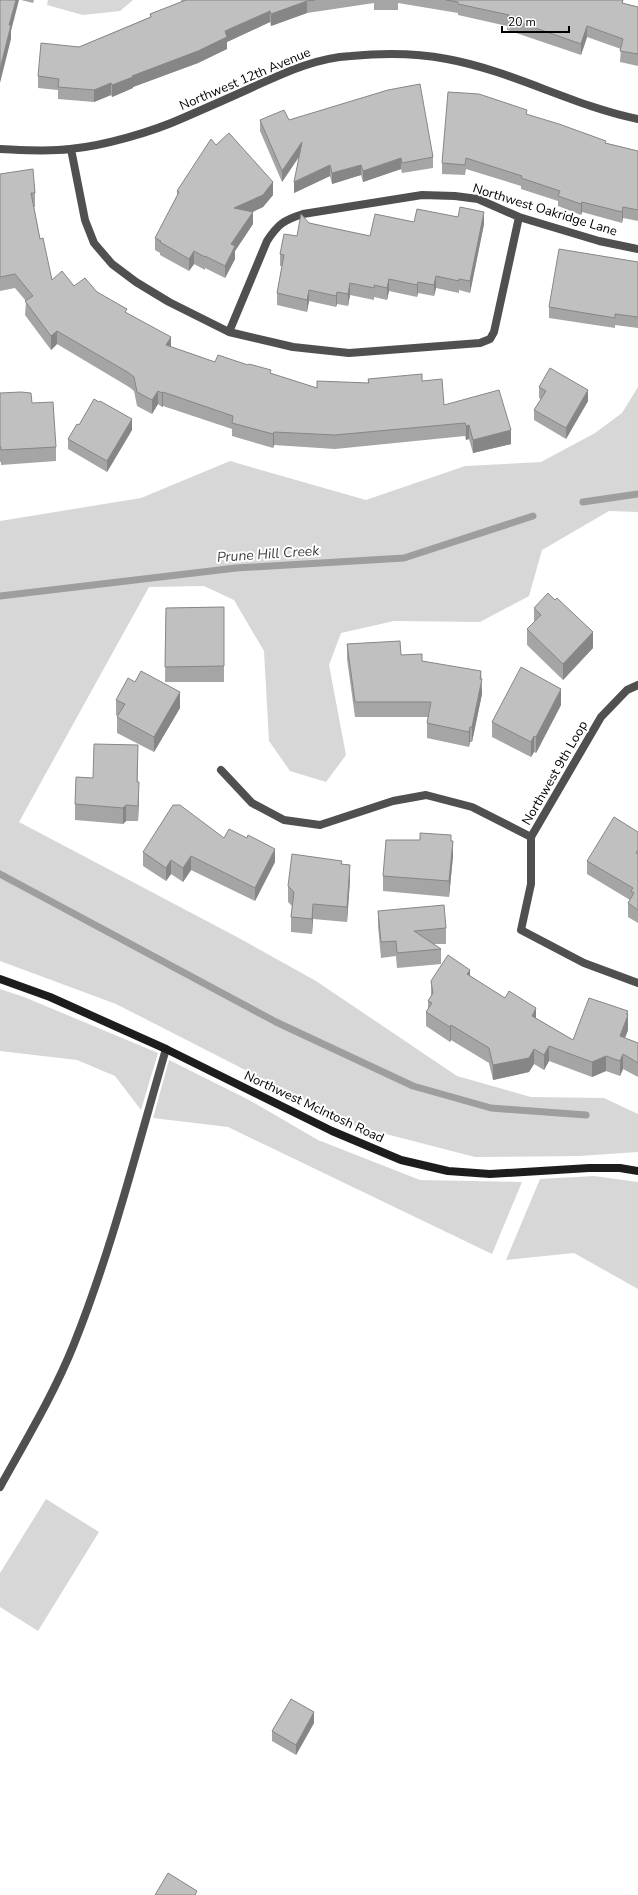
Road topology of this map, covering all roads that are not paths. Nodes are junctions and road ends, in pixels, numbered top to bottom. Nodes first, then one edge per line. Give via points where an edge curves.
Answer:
1 (638, 119) edge
2 (0, 149) edge
3 (71, 149) junction
4 (519, 217) junction
5 (638, 249) edge
6 (229, 332) junction
7 (638, 685) edge
8 (221, 770) dead end
9 (531, 837) junction
10 (0, 979) edge
11 (638, 983) edge
12 (166, 1050) junction
13 (638, 1171) edge
14 (0, 1487) edge

1 - 3 street, Northwest 12th Avenue via 597,109 515,78 448,59 415,55 350,56 299,67 181,119 144,132
2 - 3 street, Northwest 12th Avenue
3 - 6 street via 85,220 94,244 112,264 136,282
4 - 5 street, Northwest Oakridge Lane via 599,241
4 - 6 street, Northwest Oakridge Lane via 478,199 422,195 302,214 287,219 275,228 268,241
4 - 6 street via 494,332 490,339 480,343 349,353 293,347
7 - 9 street, Northwest 9th Loop via 627,690 602,717
8 - 9 street via 252,803 284,820 320,825 393,801 426,795 472,807
9 - 11 street, Northwest 9th Loop via 531,884 521,930 584,963
10 - 12 street, Northwest McIntosh Road via 50,997
12 - 13 street, Northwest McIntosh Road via 332,1131 401,1160 448,1171 490,1174 589,1168
12 - 14 street via 105,1259 73,1345 36,1422

